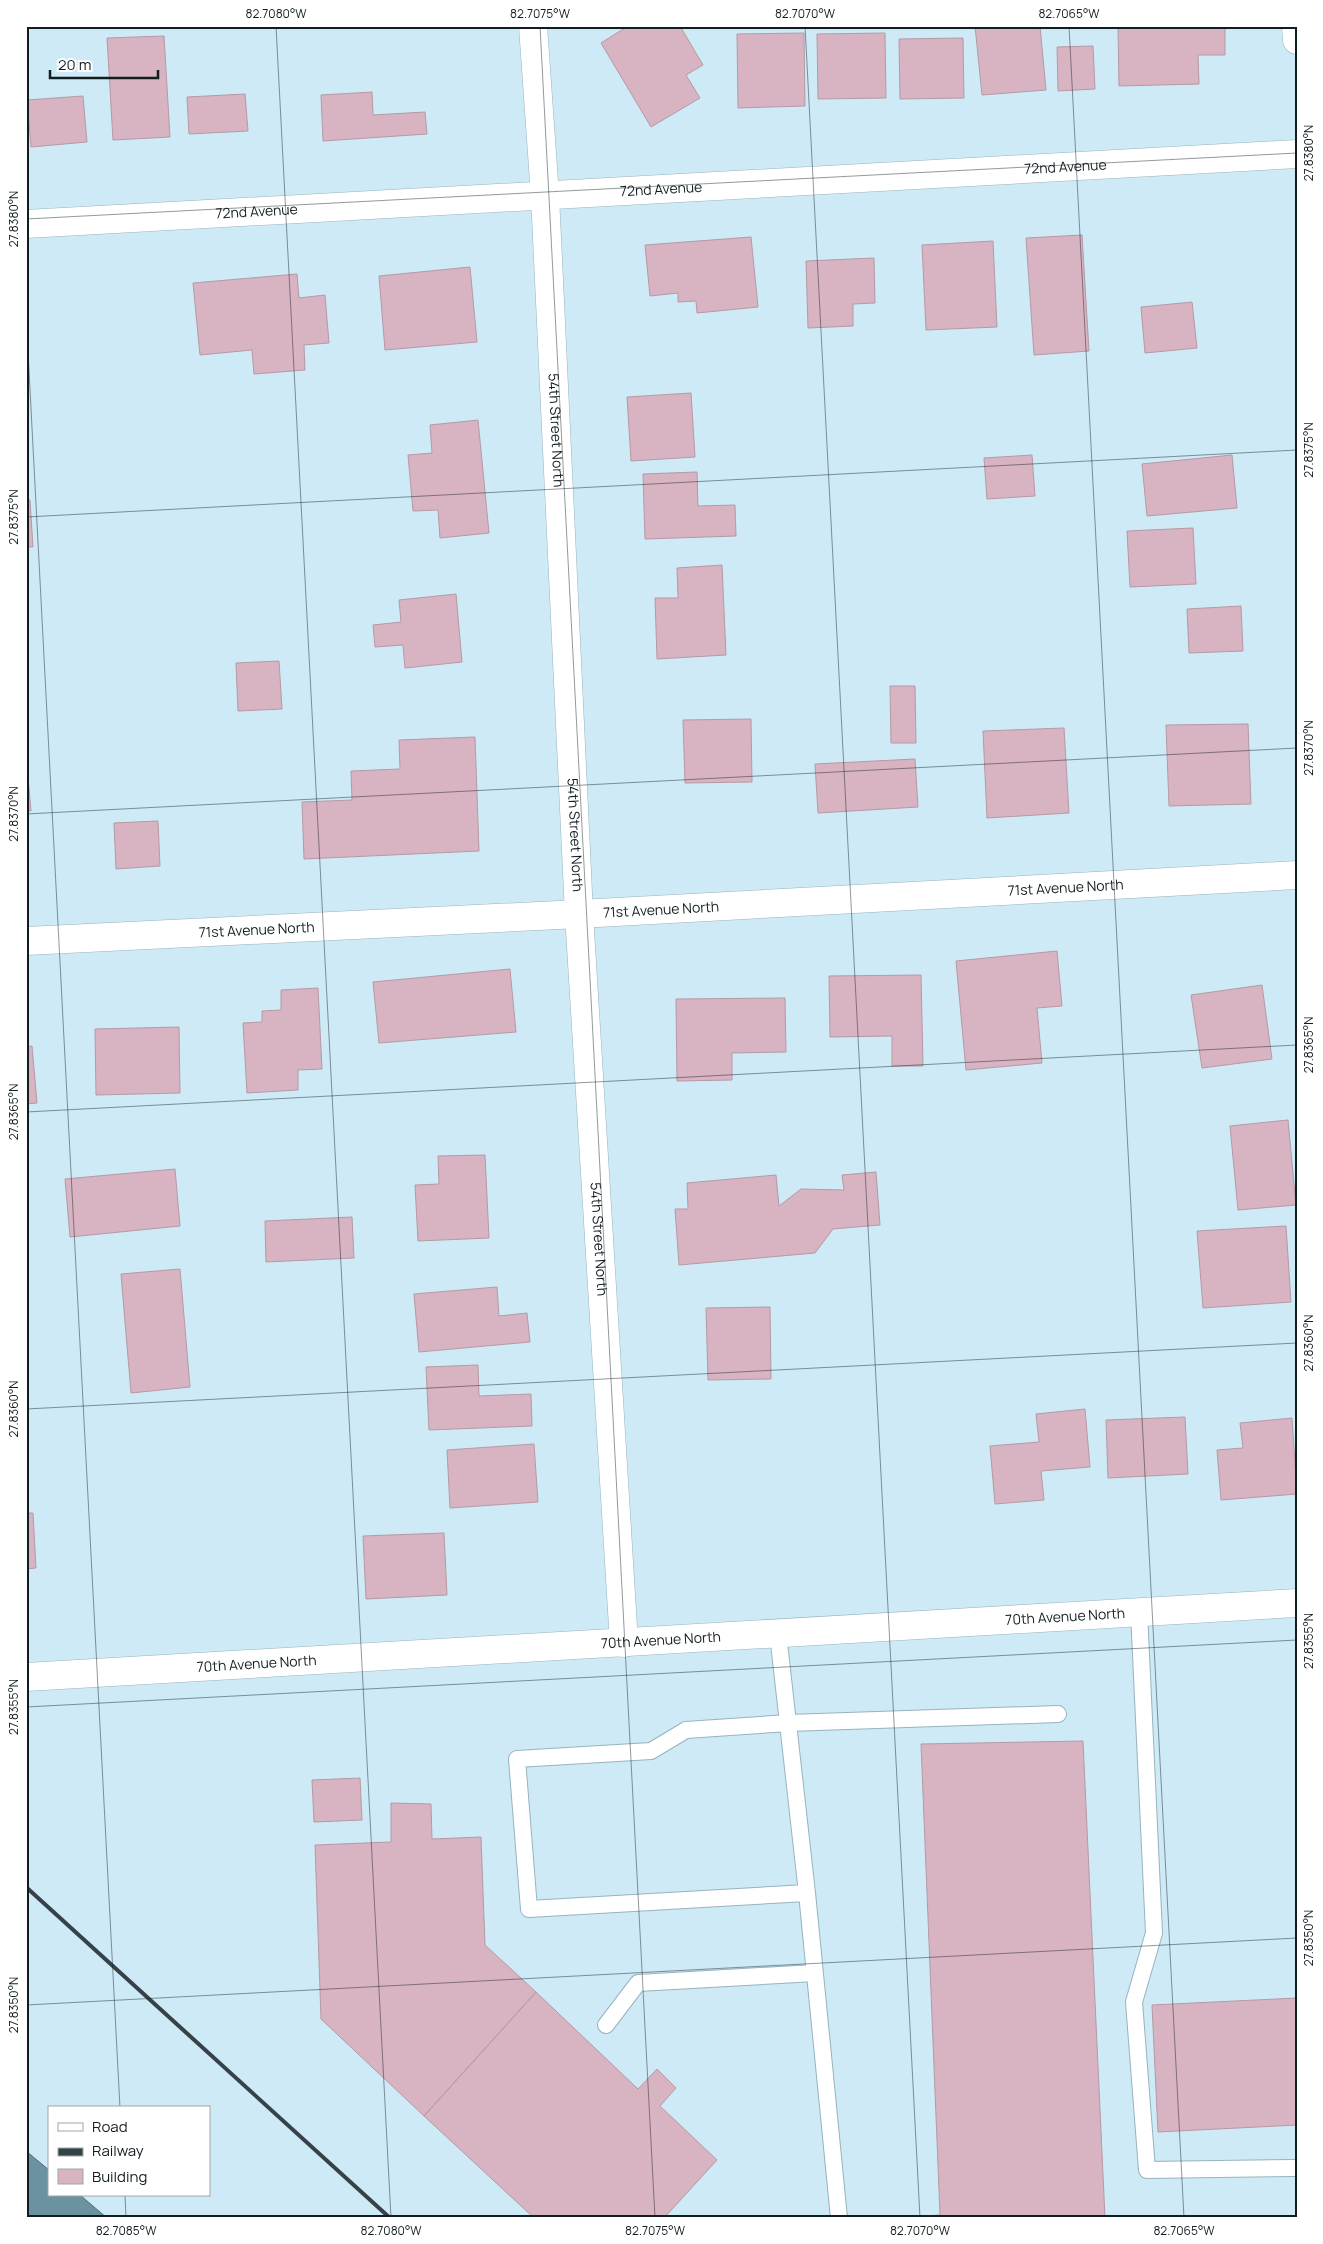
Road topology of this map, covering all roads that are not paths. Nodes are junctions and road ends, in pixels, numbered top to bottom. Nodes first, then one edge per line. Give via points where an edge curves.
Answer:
1 (533, 26) edge
2 (1296, 26) edge
3 (1297, 40) edge
4 (1297, 154) edge
5 (545, 196) junction
6 (26, 224) edge
7 (1297, 875) edge
8 (579, 914) junction
9 (26, 941) edge
10 (1297, 1603) edge
11 (1139, 1612) junction
12 (778, 1634) junction
13 (624, 1643) junction
14 (26, 1677) edge
15 (1058, 1714) dead end
16 (788, 1723) junction
17 (807, 1893) junction
18 (815, 1973) junction
19 (606, 2025) dead end
20 (1297, 2168) edge
21 (839, 2218) edge

1 - 5 street, 54th Street North
2 - 3 street
4 - 5 street, 72nd Avenue
5 - 6 street, 72nd Avenue
5 - 8 street, 54th Street North
7 - 8 street, 71st Avenue North
8 - 9 street, 71st Avenue North
8 - 13 street, 54th Street North
10 - 11 street, 70th Avenue North
11 - 12 street, 70th Avenue North
11 - 20 lane via 1154,1933 1134,2002 1147,2170
12 - 13 street, 70th Avenue North
12 - 16 lane
13 - 14 street, 70th Avenue North
15 - 16 lane
16 - 17 lane
16 - 17 lane via 686,1730 651,1751 517,1759 529,1909
17 - 18 lane
18 - 19 lane via 638,1983
18 - 21 lane

